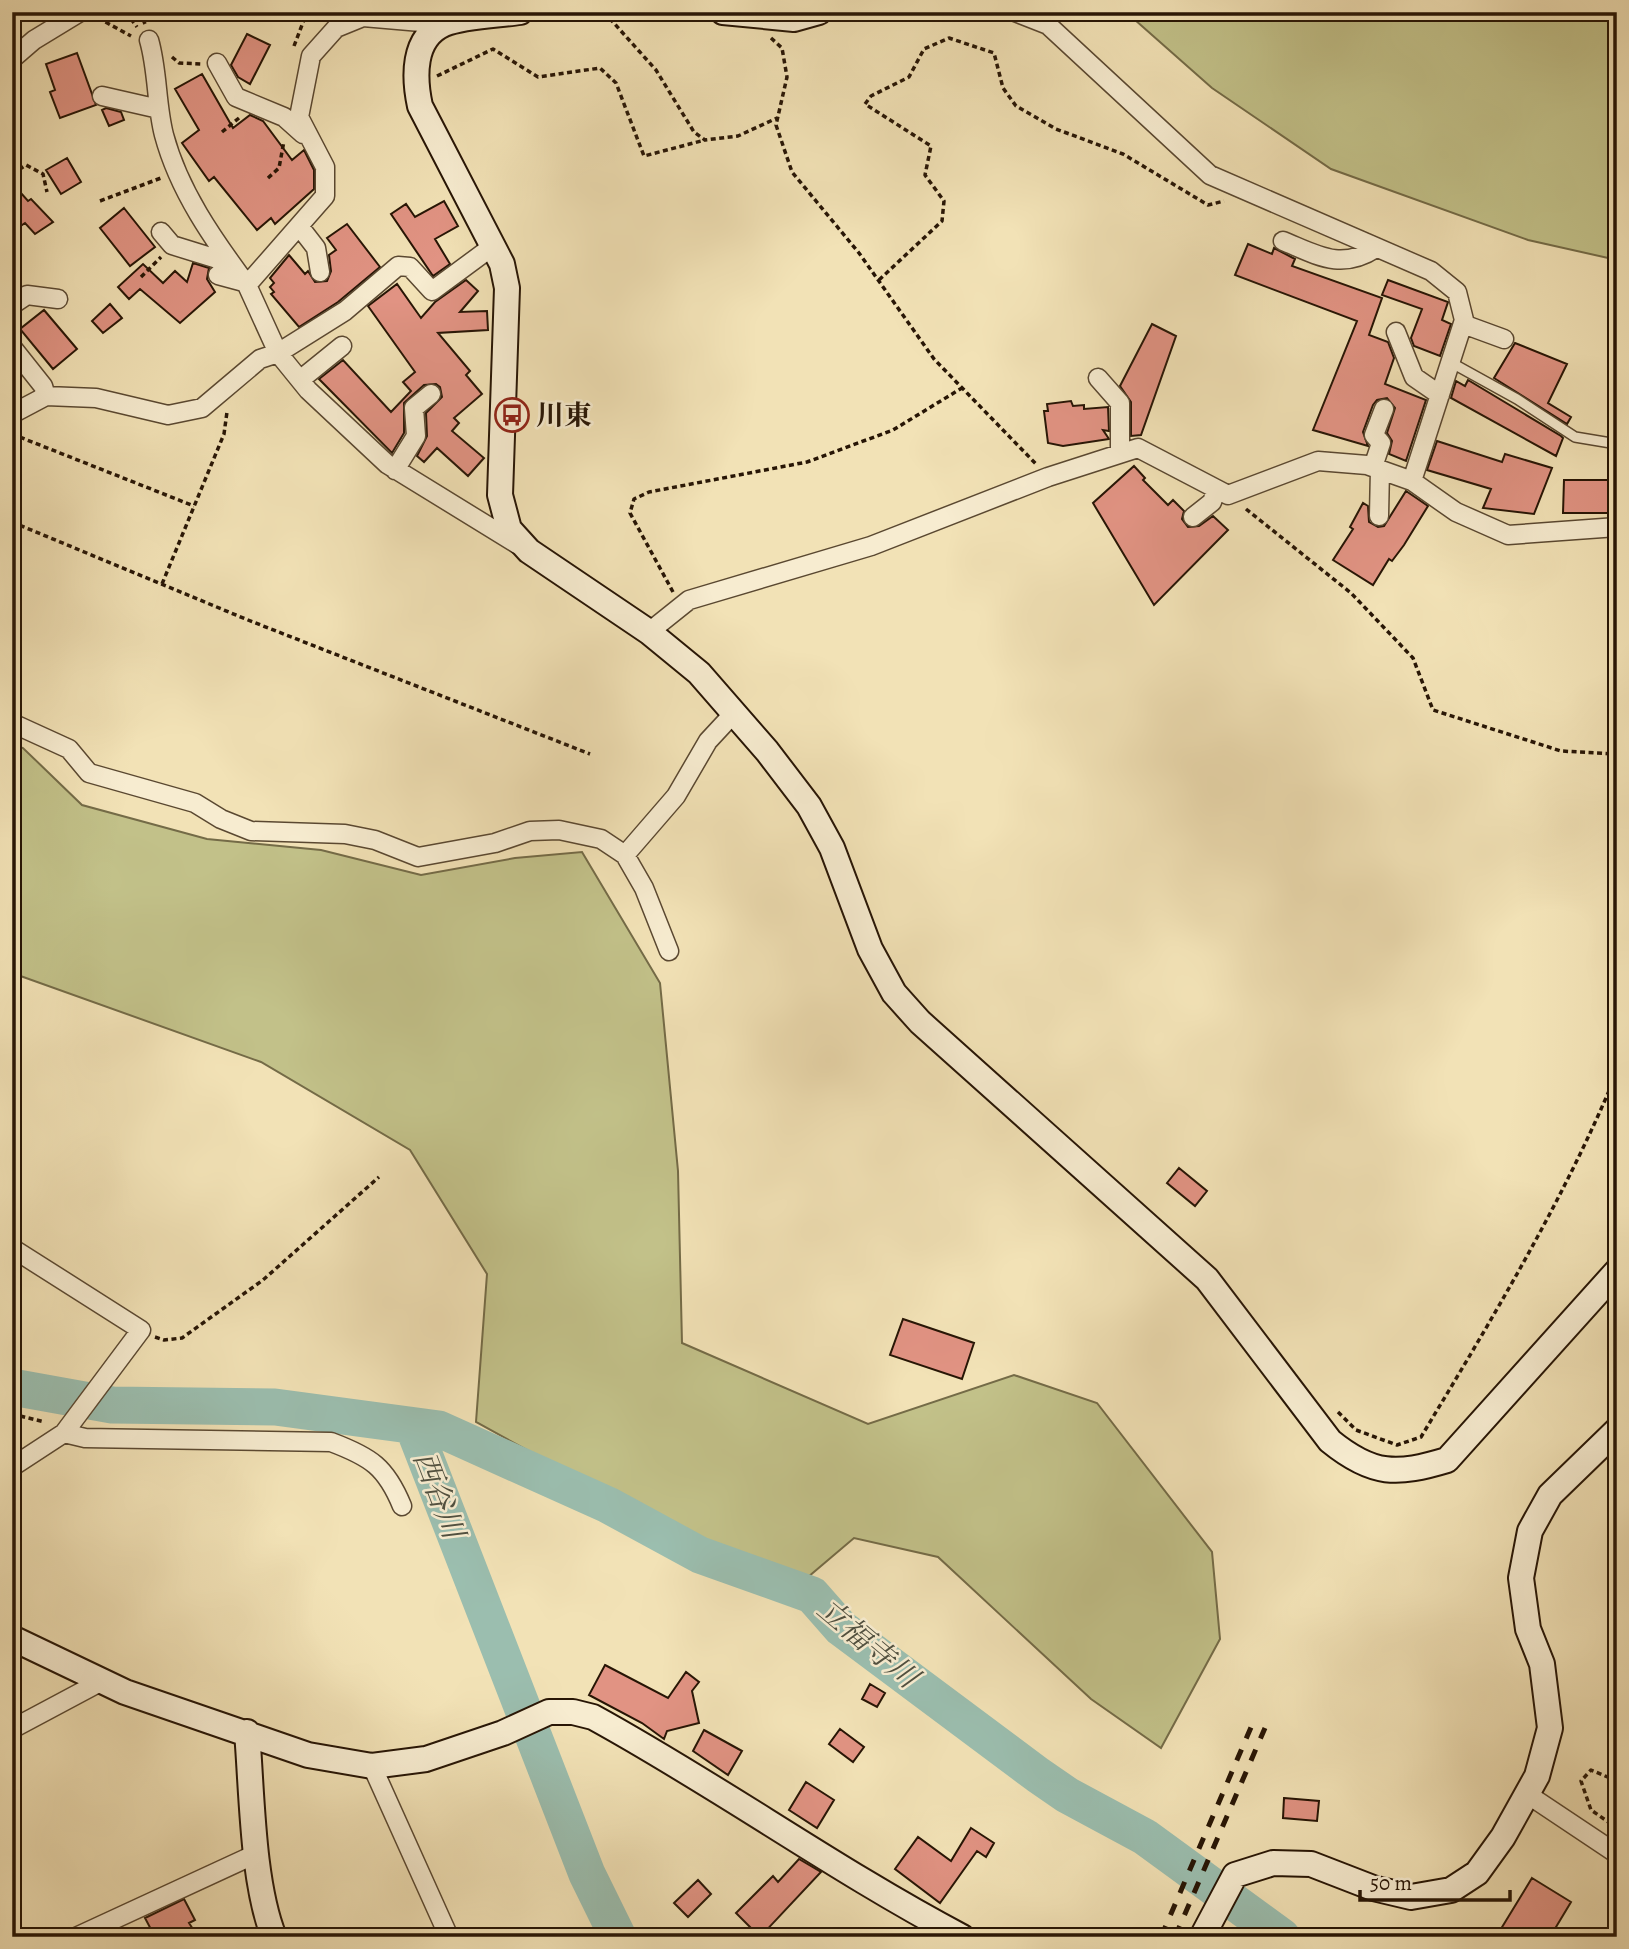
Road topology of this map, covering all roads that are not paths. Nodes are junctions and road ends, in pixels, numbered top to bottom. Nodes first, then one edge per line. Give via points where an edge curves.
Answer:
1 (520, 12) edge
2 (819, 12) edge
3 (1015, 12) edge
4 (733, 13) edge
5 (87, 15) edge
6 (444, 24) junction
7 (150, 44) road end
8 (12, 59) edge
9 (217, 63) dead end
10 (102, 96) dead end
11 (159, 109) junction
12 (311, 141) junction
13 (299, 226) junction
14 (166, 238) road end
15 (1283, 241) dead end
16 (493, 246) junction
17 (1376, 248) junction
18 (224, 269) junction
19 (320, 272) dead end
20 (245, 284) junction
21 (58, 299) dead end
22 (12, 305) edge
23 (1463, 324) junction
24 (1396, 332) dead end
25 (1504, 340) dead end
26 (342, 346) dead end
27 (12, 347) edge
28 (278, 353) junction
29 (1450, 362) junction
30 (1098, 378) dead end
31 (300, 380) junction
32 (431, 394) dead end
33 (1440, 395) junction
34 (46, 396) junction
35 (1384, 409) dead end
36 (12, 414) edge
37 (1617, 444) edge
38 (1120, 453) junction
39 (1376, 468) junction
40 (396, 470) junction
41 (1412, 481) junction
42 (1222, 492) junction
43 (1379, 516) dead end
44 (1193, 517) dead end
45 (1617, 527) edge
46 (528, 551) junction
47 (649, 632) junction
48 (734, 713) junction
49 (12, 723) edge
50 (625, 855) junction
51 (669, 951) dead end
52 (12, 1248) edge
53 (1617, 1271) edge
54 (1617, 1430) edge
55 (64, 1433) junction
56 (12, 1467) edge
57 (402, 1506) dead end
58 (12, 1638) edge
59 (102, 1681) junction
60 (12, 1729) edge
61 (247, 1732) junction
62 (372, 1766) junction
63 (1528, 1794) junction
64 (258, 1853) junction
65 (1617, 1854) edge
66 (76, 1937) edge
67 (274, 1937) edge
68 (449, 1937) edge
69 (962, 1937) edge
70 (1202, 1937) edge

1 - 6 street
2 - 4 street via 794,19
3 - 17 street via 1048,25 1210,175
5 - 8 street via 34,40
6 - 12 street via 363,17 336,28 311,56 303,86 299,117
6 - 16 street via 418,55 415,86 420,106
7 - 11 street
9 - 12 street via 236,97 284,117
10 - 11 street
11 - 18 street via 176,173
12 - 13 street via 325,167 325,196
13 - 19 street via 316,248
13 - 20 street
14 - 18 street
15 - 17 street via 1329,260 1358,260
16 - 28 street via 432,291 410,268 398,266 363,298
16 - 46 street via 507,288 500,495 509,528
17 - 23 street via 1431,271 1457,292
18 - 20 street
20 - 28 street
21 - 22 street via 27,295
23 - 25 street
23 - 29 street
24 - 33 street via 1414,377
26 - 31 street
27 - 34 street
28 - 31 street
28 - 34 street via 260,359 202,408 168,415 96,398
29 - 33 street
29 - 37 lane via 1575,437
30 - 38 street via 1120,403
31 - 40 street
32 - 40 street via 414,408 416,436
33 - 41 street
34 - 36 street
35 - 39 street via 1374,435 1381,443
38 - 42 street via 1138,448
38 - 47 street via 871,547 689,600
39 - 41 street
39 - 42 street via 1318,461
39 - 43 street via 1382,502
40 - 46 street
41 - 45 street via 1456,512 1508,535
42 - 44 street
46 - 47 street
47 - 48 street via 699,673
48 - 50 street via 708,741 676,796
48 - 53 street via 809,806 832,848 870,949 894,993 920,1022 1207,1279 1330,1441 1352,1460 1389,1472 1447,1460
49 - 50 street via 69,749 89,773 195,803 251,831 345,834 418,857 495,843 530,831 559,830 601,839
50 - 51 street via 644,888
52 - 55 street via 141,1330
54 - 63 street via 1550,1495 1530,1531 1521,1578 1528,1629 1542,1664 1550,1728
55 - 56 street
55 - 57 street via 85,1438 331,1442 360,1453 391,1478
58 - 59 street
59 - 60 street
59 - 61 street
61 - 62 street via 307,1755
61 - 64 street
62 - 68 street
62 - 69 street via 426,1759 549,1712 593,1717 734,1798 892,1900
63 - 65 street
63 - 70 street via 1477,1873 1451,1890 1412,1897 1373,1888 1311,1864 1273,1863 1235,1875
64 - 66 street
64 - 67 street via 267,1919

